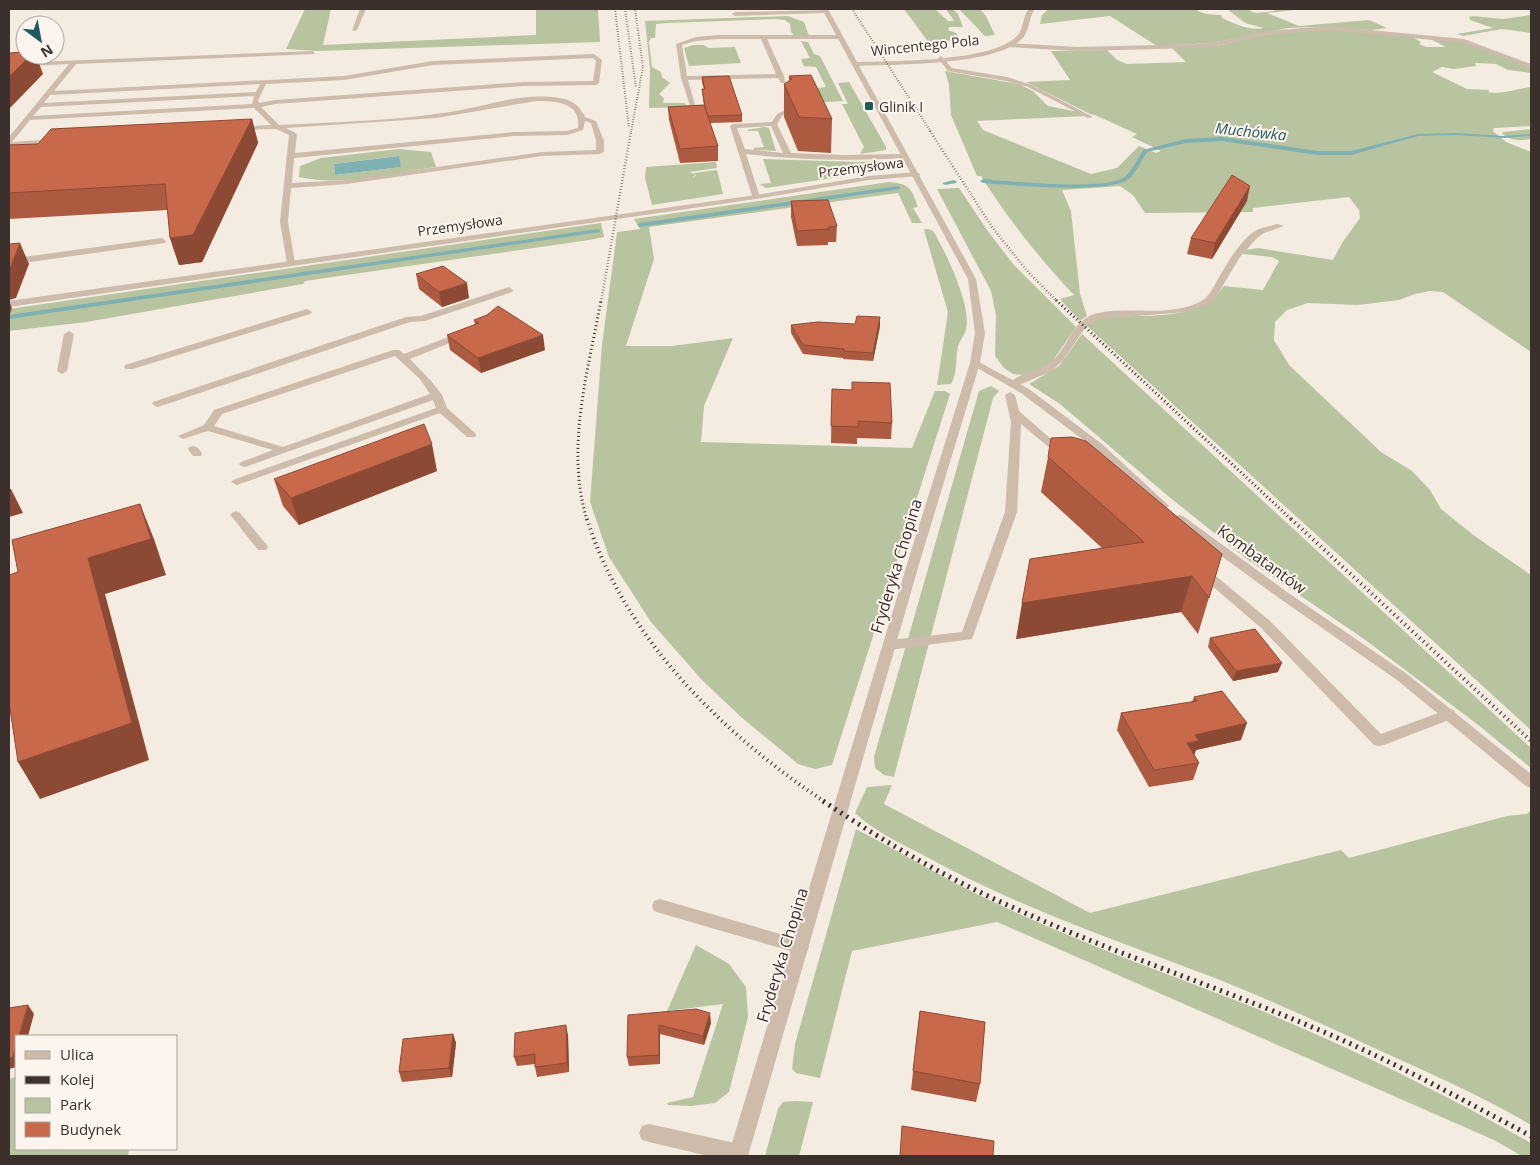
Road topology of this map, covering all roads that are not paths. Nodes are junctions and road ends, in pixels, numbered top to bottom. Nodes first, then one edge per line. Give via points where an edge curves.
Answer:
1 (363, 9) edge
2 (1032, 9) edge
3 (825, 10) edge
4 (735, 14) dead end
5 (354, 30) dead end
6 (840, 37) junction
7 (764, 38) junction
8 (1009, 45) junction
9 (313, 53) dead end
10 (941, 58) junction
11 (74, 62) junction
12 (9, 64) edge
13 (856, 64) junction
14 (1531, 66) edge
15 (781, 76) junction
16 (684, 78) junction
17 (264, 82) junction
18 (786, 89) edge
19 (49, 93) junction
20 (258, 94) junction
21 (39, 105) junction
22 (692, 105) edge
23 (256, 106) junction
24 (787, 112) edge
25 (1090, 117) dead end
26 (29, 118) junction
27 (582, 118) junction
28 (774, 124) junction
29 (23, 126) junction
30 (9, 127) edge
31 (277, 127) junction
32 (227, 130) edge
33 (68, 140) edge
34 (9, 142) edge
35 (742, 151) junction
36 (290, 156) junction
37 (788, 156) junction
38 (904, 156) junction
39 (916, 174) junction
40 (287, 186) junction
41 (756, 196) junction
42 (1280, 226) dead end
43 (162, 242) dead end
44 (9, 262) edge
45 (291, 263) junction
46 (509, 290) dead end
47 (9, 304) edge
48 (307, 312) dead end
49 (476, 330) edge
50 (69, 334) dead end
51 (403, 358) junction
52 (975, 363) junction
53 (129, 366) dead end
54 (62, 371) dead end
55 (1011, 389) junction
56 (437, 395) junction
57 (158, 404) dead end
58 (442, 409) junction
59 (1014, 412) junction
60 (208, 427) junction
61 (471, 435) dead end
62 (183, 436) dead end
63 (284, 450) junction
64 (245, 464) dead end
65 (1075, 464) edge
66 (237, 482) dead end
67 (236, 515) dead end
68 (262, 547) dead end
69 (1189, 560) edge
70 (890, 645) junction
71 (1449, 714) junction
72 (1531, 782) edge
73 (660, 906) dead end
74 (801, 947) junction
75 (649, 1133) dead end
76 (739, 1155) edge

1 - 5 street
2 - 8 street via 1026,14 1023,34
3 - 4 street
3 - 6 street, Fryderyka Chopina
6 - 7 street
6 - 13 street, Fryderyka Chopina
7 - 15 street
7 - 16 street via 718,37 679,44
8 - 10 street, Wincentego Pola
8 - 14 street, Wincentego Pola via 1078,50 1198,46 1266,33 1329,28 1464,40
9 - 11 street
10 - 13 street, Wincentego Pola
10 - 25 street via 950,70 1030,86
11 - 12 street
11 - 19 street
13 - 38 street, Fryderyka Chopina
15 - 16 street
15 - 18 street
16 - 22 street
17 - 19 street
17 - 20 street
17 - 23 street via 344,78 471,60 594,56 599,60 596,83 514,85
19 - 21 street
20 - 21 street
20 - 23 street
21 - 26 street
23 - 26 street
23 - 31 street
24 - 28 street via 779,115
26 - 29 street
27 - 31 street via 574,105 566,101 543,100 515,101 437,116
27 - 36 street via 581,129 568,133 514,134
27 - 40 street via 594,122 600,152 542,154 346,182
28 - 35 street via 733,126
28 - 37 street
29 - 30 street
29 - 34 street
31 - 32 street
31 - 36 street via 293,134
33 - 34 street
35 - 37 street
35 - 41 street
36 - 40 street
37 - 38 street
38 - 39 street, Fryderyka Chopina
39 - 41 street, Przemysłowa
39 - 52 street, Fryderyka Chopina via 972,279 980,333
40 - 45 street via 284,222
41 - 45 street, Przemysłowa
42 - 55 street via 1261,230 1254,236 1236,256 1204,304 1155,313 1094,317 1082,326 1060,358 1048,369
43 - 44 street
45 - 47 street, Przemysłowa
46 - 57 street via 496,300 422,319 409,319
48 - 53 street
49 - 51 street
50 - 54 street
51 - 56 street via 422,373
51 - 60 street via 396,352 218,412
52 - 55 street, Kombatantów
52 - 70 street, Fryderyka Chopina
55 - 59 street
55 - 71 street, Kombatantów via 1025,391 1098,446 1172,514
56 - 58 street
56 - 63 street
58 - 61 street
58 - 66 street
59 - 65 street
59 - 70 street via 1011,512 967,636
60 - 62 street
60 - 63 street
63 - 64 street
67 - 68 street
69 - 71 street via 1265,624 1379,741
70 - 74 street, Fryderyka Chopina
71 - 72 street, Kombatantów
73 - 74 street
74 - 76 street, Fryderyka Chopina
75 - 76 street

